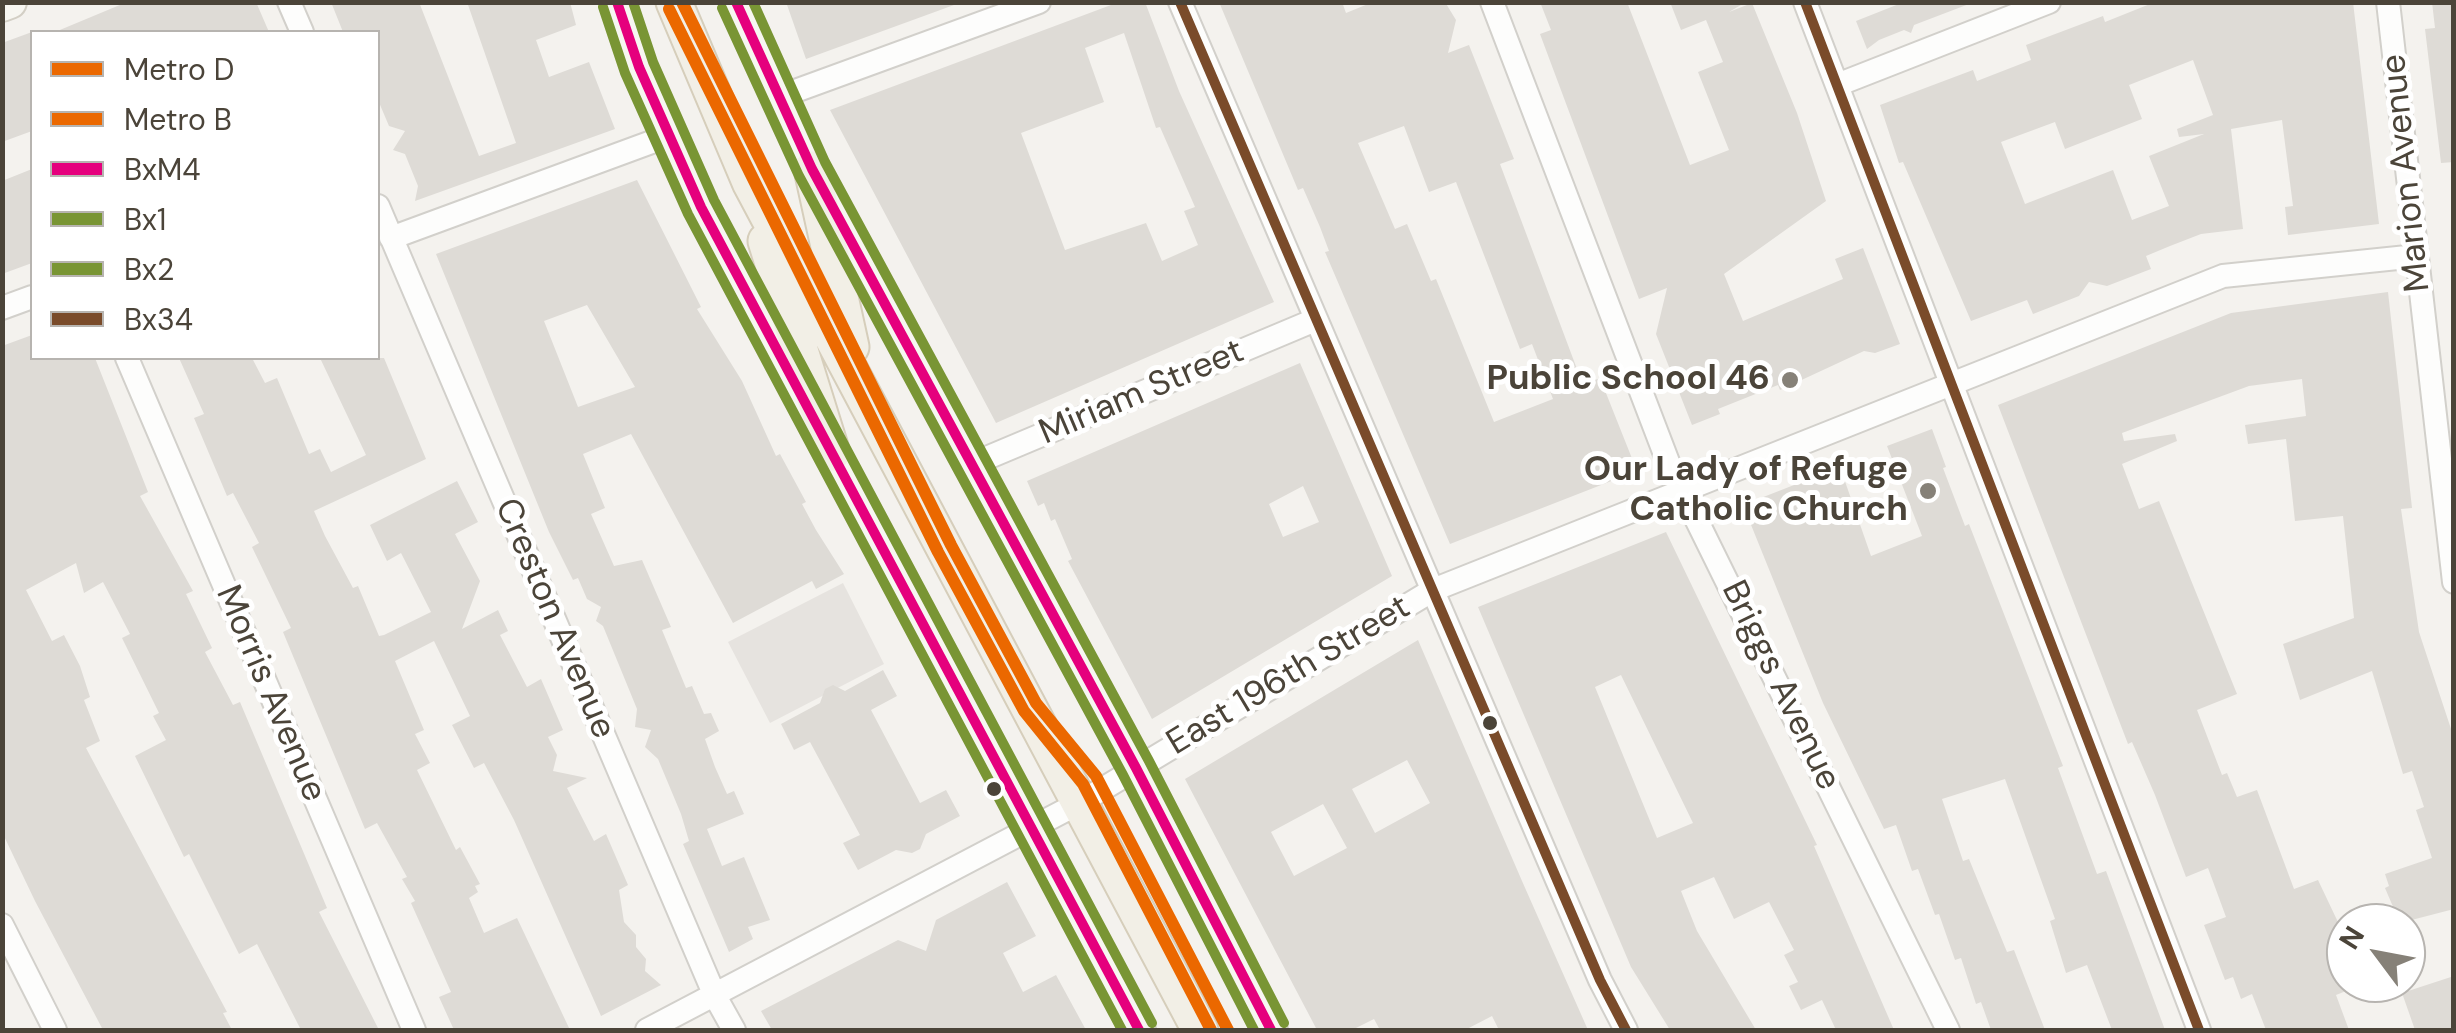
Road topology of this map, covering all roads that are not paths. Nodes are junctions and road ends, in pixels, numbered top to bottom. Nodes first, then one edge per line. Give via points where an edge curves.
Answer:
1 (10, 2) edge
2 (289, 2) edge
3 (617, 2) edge
4 (674, 2) edge
5 (736, 2) edge
6 (1039, 2) edge
7 (1180, 2) edge
8 (1492, 2) edge
9 (1805, 2) edge
10 (2049, 2) edge
11 (2388, 2) edge
12 (2, 5) edge
13 (301, 30) edge
14 (1838, 86) junction
15 (776, 98) junction
16 (668, 136) junction
17 (812, 169) junction
18 (750, 182) junction
19 (380, 211) edge
20 (391, 238) junction
21 (2417, 256) junction
22 (30, 298) edge
23 (2, 308) edge
24 (1315, 320) junction
25 (128, 360) edge
26 (1951, 383) junction
27 (860, 388) junction
28 (832, 452) junction
29 (970, 465) junction
30 (1683, 489) junction
31 (2454, 582) edge
32 (1432, 590) junction
33 (1136, 768) junction
34 (1080, 802) junction
35 (1032, 829) junction
36 (2, 925) edge
37 (715, 996) junction
38 (55, 1030) edge
39 (414, 1030) edge
40 (648, 1030) edge
41 (734, 1030) edge
42 (1139, 1030) edge
43 (1200, 1030) edge
44 (1272, 1030) edge
45 (1626, 1030) edge
46 (1948, 1030) edge
47 (2199, 1030) edge

1 - 12 street
2 - 13 street
3 - 16 street
4 - 18 main road
5 - 15 street
6 - 15 street
7 - 24 street
8 - 30 street, Briggs Avenue
9 - 14 street
10 - 14 street
11 - 21 street, Marion Avenue
14 - 26 street
15 - 17 street
16 - 20 street
16 - 28 street
17 - 27 main road
17 - 29 street
18 - 27 main road
18 - 28 main road
19 - 20 street, Creston Avenue
20 - 37 street, Creston Avenue
21 - 26 street, East 196th Street via 2223,276
21 - 31 street, Marion Avenue
22 - 23 street
24 - 29 street, Miriam Street
24 - 32 street
25 - 39 street, Morris Avenue
26 - 30 street, East 196th Street
26 - 47 street
27 - 34 main road
28 - 35 street
29 - 33 street
30 - 32 street, East 196th Street
30 - 46 street, Briggs Avenue
32 - 33 street, East 196th Street
32 - 45 street
33 - 34 street, East 196th Street
33 - 44 street
34 - 35 street, East 196th Street
34 - 43 main road
35 - 37 street, East 196th Street
35 - 42 street
36 - 38 street
37 - 40 street, East 196th Street
37 - 41 street, Creston Avenue

